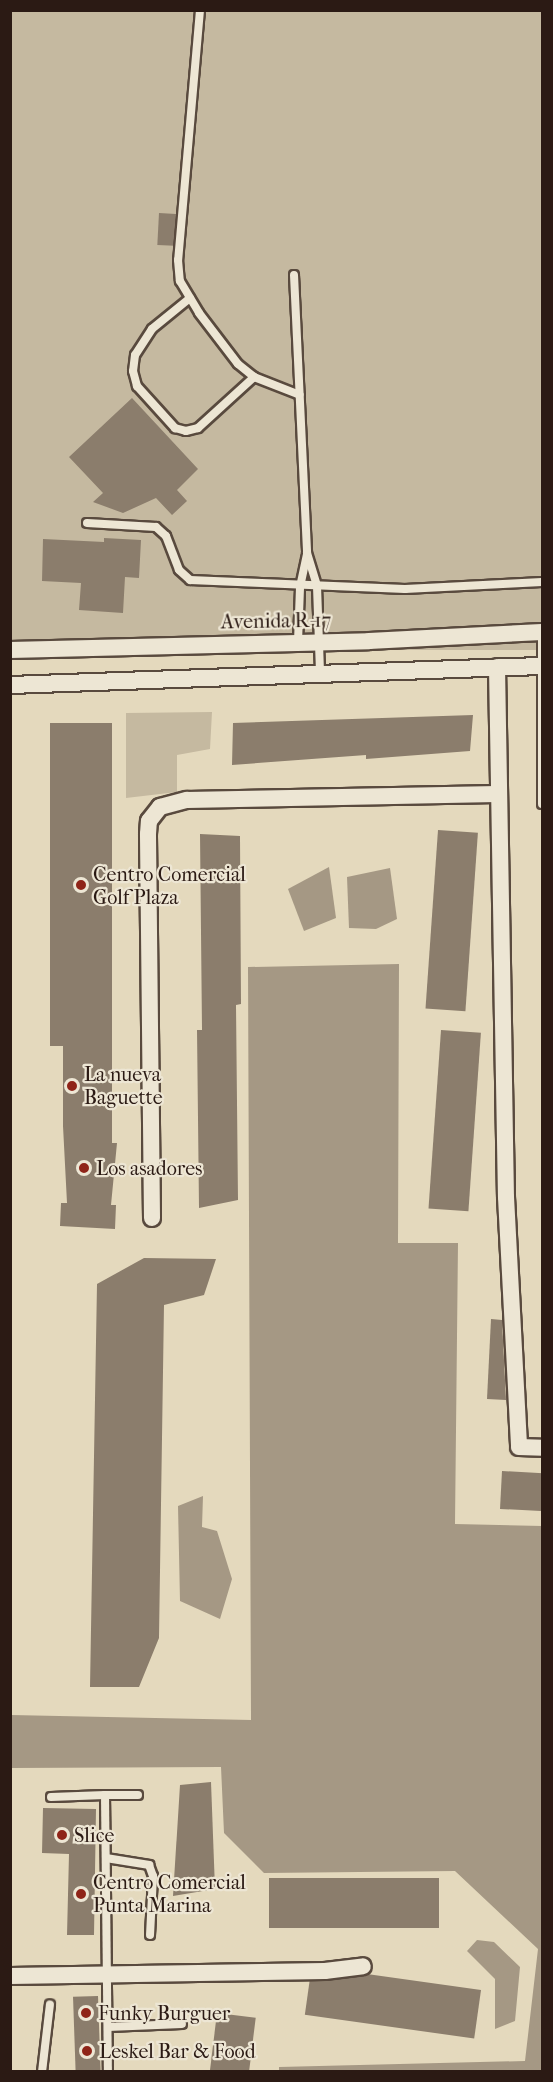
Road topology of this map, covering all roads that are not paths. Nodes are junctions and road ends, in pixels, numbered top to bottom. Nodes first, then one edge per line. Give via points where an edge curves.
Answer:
1 (200, 10) edge
2 (294, 275) dead end
3 (190, 298) junction
4 (254, 377) junction
5 (300, 395) junction
6 (87, 523) dead end
7 (307, 553) junction
8 (543, 582) edge
9 (317, 586) junction
10 (300, 587) junction
11 (543, 632) edge
12 (298, 642) junction
13 (320, 642) junction
14 (10, 650) edge
15 (542, 666) edge
16 (496, 667) junction
17 (320, 674) junction
18 (10, 684) edge
19 (497, 794) junction
20 (543, 804) edge
21 (152, 1218) dead end
22 (543, 1448) edge
23 (105, 1795) junction
24 (138, 1795) dead end
25 (51, 1797) dead end
26 (106, 1858) junction
27 (150, 1935) dead end
28 (363, 1966) dead end
29 (107, 1974) junction
30 (10, 1976) edge
31 (50, 2004) dead end
32 (182, 2024) dead end
33 (108, 2027) junction
34 (42, 2072) edge
35 (108, 2072) edge

1 - 3 lane via 178,260 180,281
2 - 5 lane
3 - 4 lane via 238,364
3 - 4 lane via 152,329 135,355 133,371 137,386 176,428 186,431 198,428
4 - 5 lane
5 - 7 lane
6 - 10 lane via 156,527 166,536 179,570 190,580
7 - 9 lane
7 - 10 lane
8 - 9 lane via 405,589
9 - 10 lane
9 - 13 lane
10 - 12 lane
11 - 13 street, Avenida R-17
11 - 15 lane
12 - 13 street, Avenida R-17
12 - 14 street, Avenida R-17
13 - 17 lane
15 - 16 street
15 - 20 lane
16 - 17 street
16 - 19 street
17 - 18 street
19 - 21 street via 187,800 160,807 149,821 148,834
19 - 22 street via 506,1197 519,1447
23 - 24 lane
23 - 25 lane
23 - 26 lane
26 - 27 lane via 150,1865
26 - 29 lane
28 - 29 street via 325,1971
29 - 30 street
29 - 33 lane
31 - 34 lane
32 - 33 lane
33 - 35 lane

